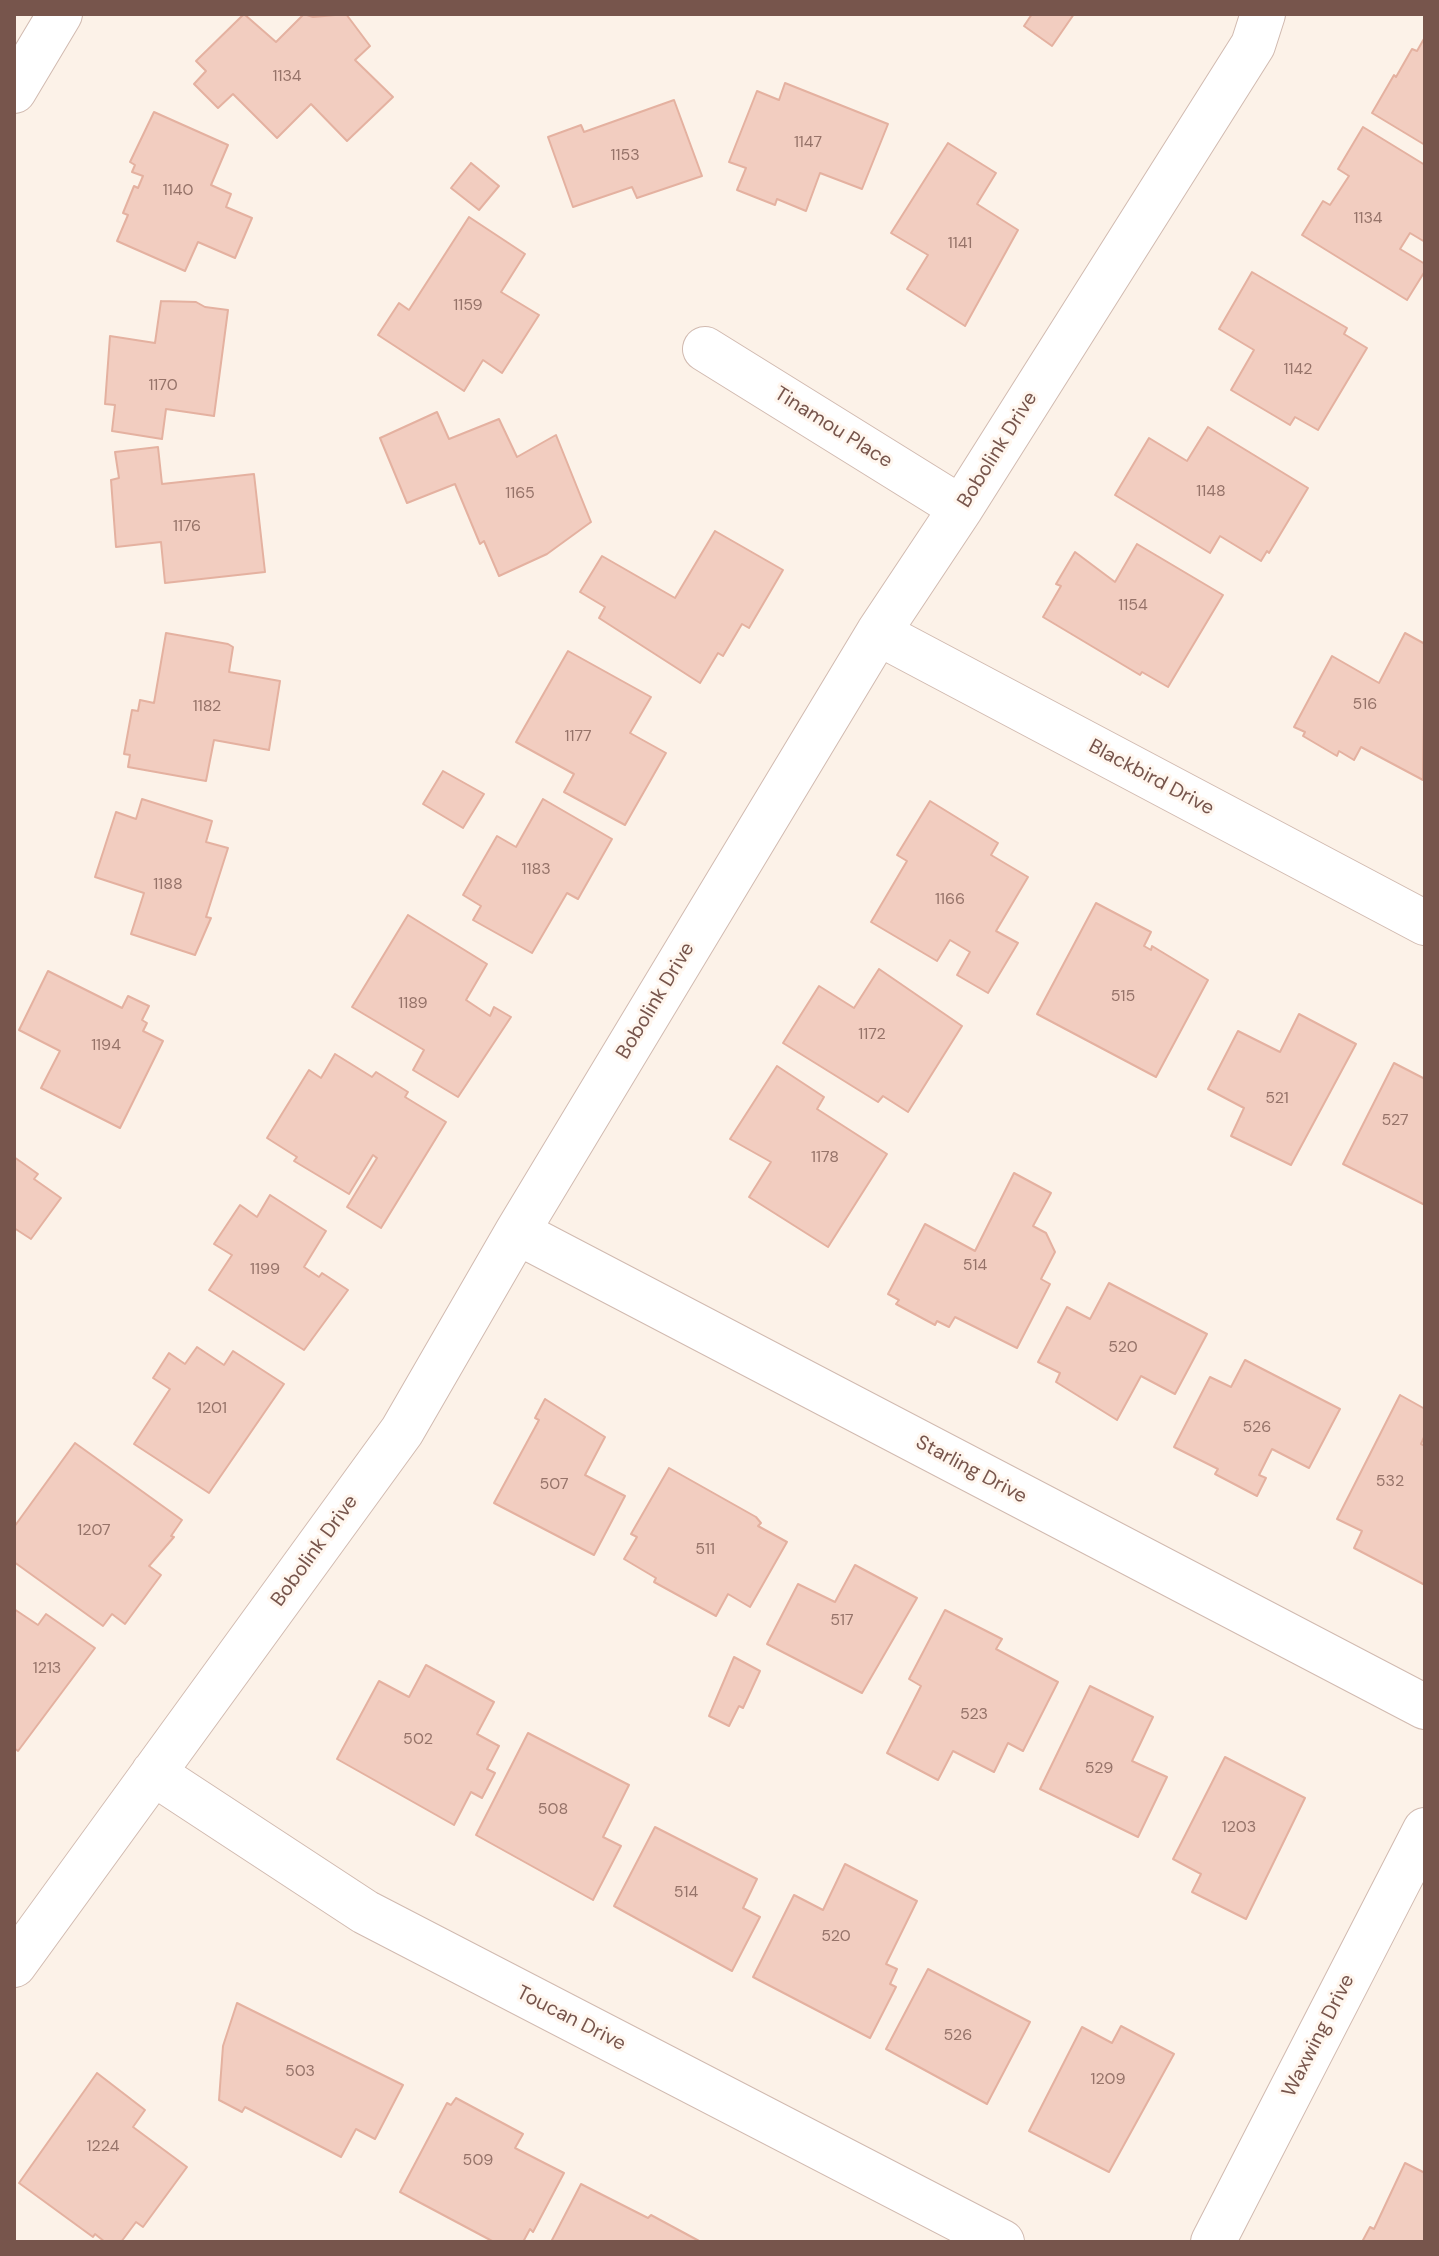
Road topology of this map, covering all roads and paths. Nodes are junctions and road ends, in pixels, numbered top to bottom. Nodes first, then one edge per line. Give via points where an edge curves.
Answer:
1 (60, 14) edge
2 (1263, 14) edge
3 (14, 91) edge
4 (705, 349) dead end
5 (961, 508) junction
6 (878, 633) junction
7 (1425, 923) edge
8 (517, 1232) junction
9 (1425, 1707) edge
10 (153, 1773) junction
11 (1425, 1830) edge
12 (14, 1965) edge
13 (1002, 2242) edge
14 (1213, 2242) edge

1 - 3 street
2 - 5 street, Bobolink Drive via 1253,45
4 - 5 street, Tinamou Place
5 - 6 street, Bobolink Drive
6 - 7 street, Blackbird Drive
6 - 8 street, Bobolink Drive
8 - 9 street, Starling Drive
8 - 10 street, Bobolink Drive via 402,1431
10 - 12 street, Bobolink Drive
10 - 13 street, Toucan Drive via 365,1912
11 - 14 street, Waxwing Drive

